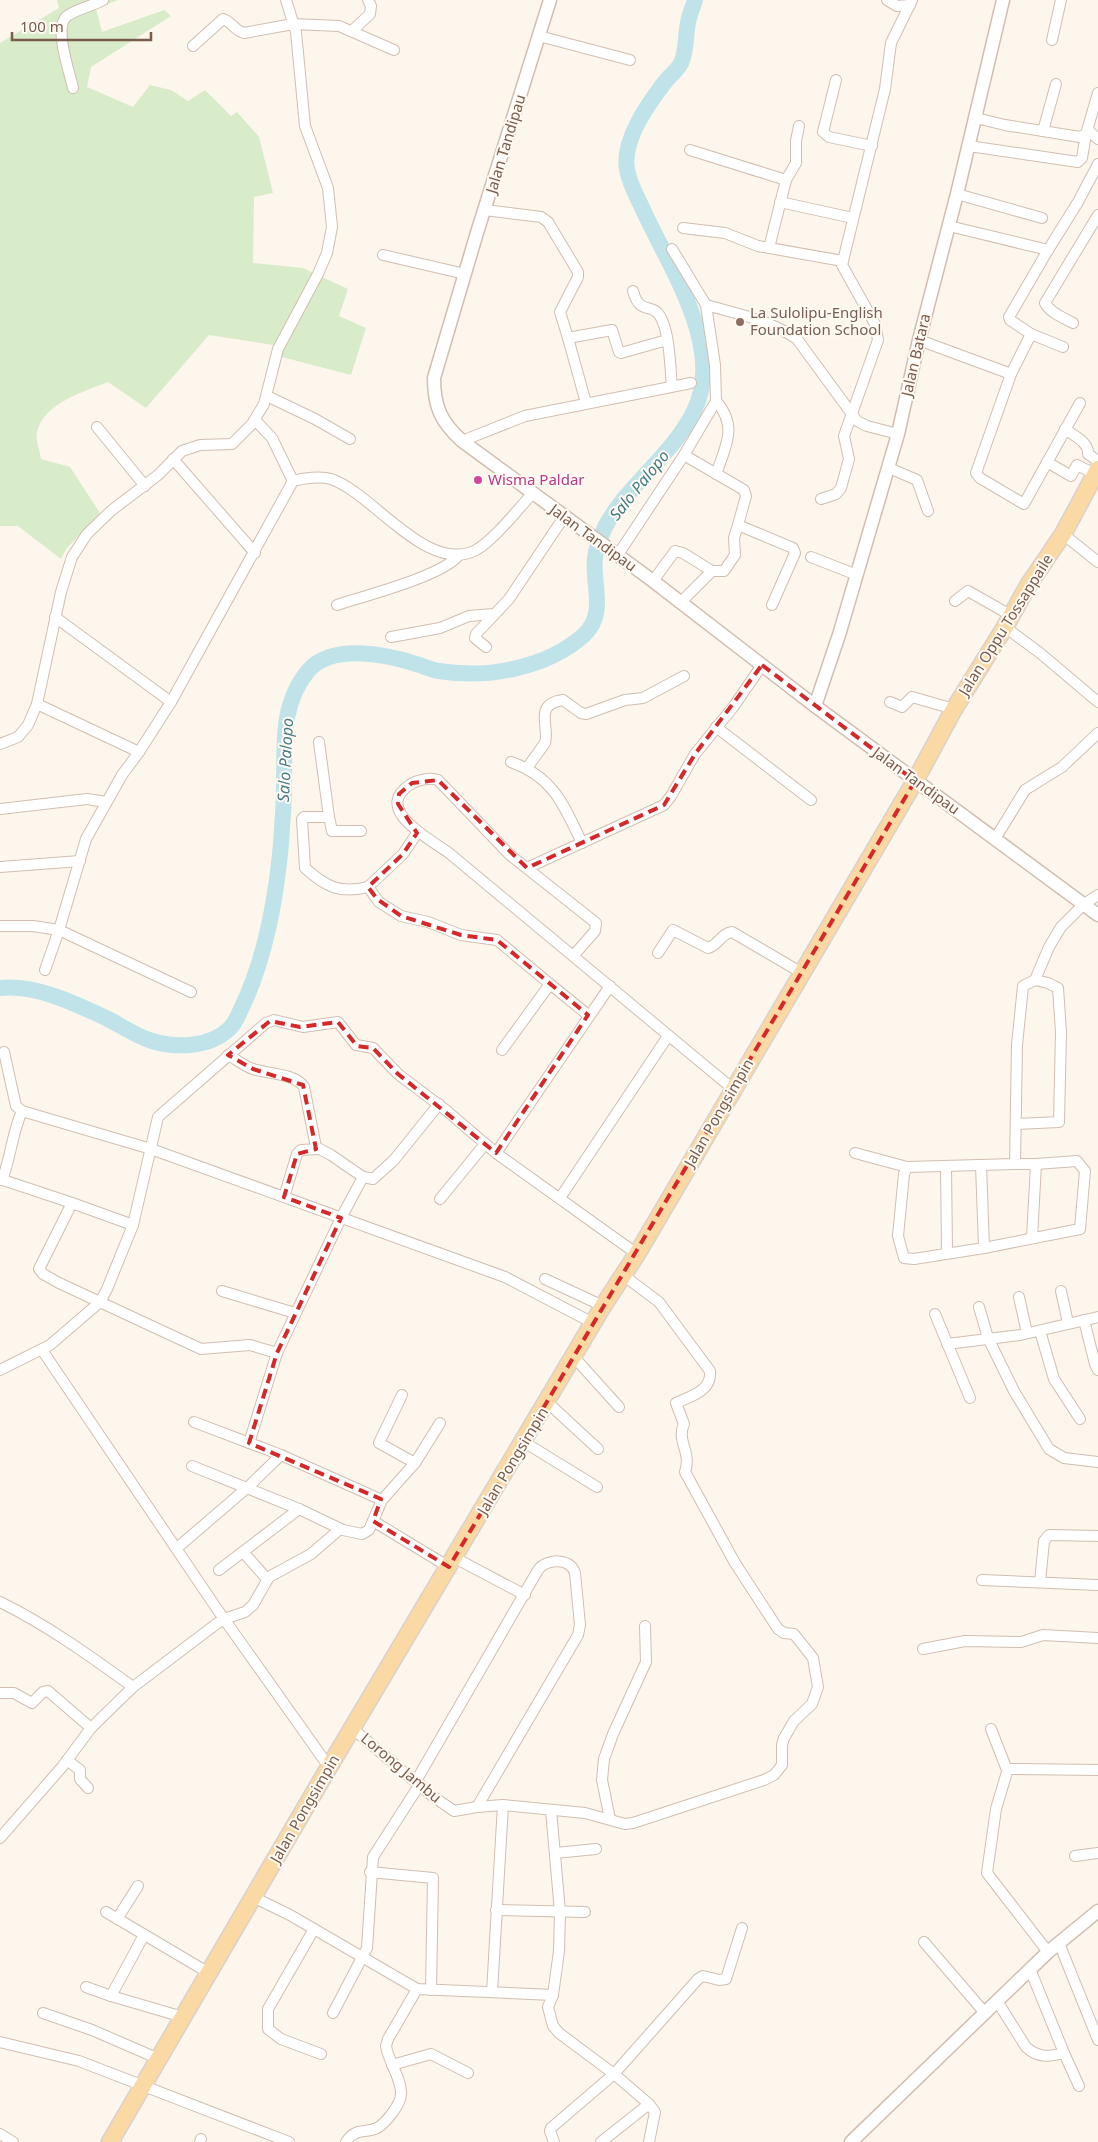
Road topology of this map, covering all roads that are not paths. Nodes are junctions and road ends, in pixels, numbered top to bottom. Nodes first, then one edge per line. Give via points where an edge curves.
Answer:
1 (103, 0) edge
2 (286, 0) edge
3 (368, 0) edge
4 (550, 0) edge
5 (887, 0) edge
6 (1002, 0) edge
7 (1060, 0) edge
8 (911, 2) edge
9 (294, 24) junction
10 (352, 31) junction
11 (539, 36) junction
12 (1052, 40) dead end
13 (193, 46) dead end
14 (394, 50) dead end
15 (630, 60) dead end
16 (836, 80) dead end
17 (1056, 84) dead end
18 (74, 88) dead end
19 (1098, 93) edge
20 (976, 118) junction
21 (800, 126) dead end
22 (1043, 131) junction
23 (1087, 132) junction
24 (1098, 139) edge
25 (872, 146) junction
26 (969, 146) junction
27 (690, 150) dead end
28 (1098, 164) edge
29 (786, 180) junction
30 (957, 194) junction
31 (780, 202) junction
32 (485, 210) junction
33 (853, 218) junction
34 (1042, 218) dead end
35 (1097, 218) edge
36 (949, 226) junction
37 (683, 228) dead end
38 (769, 248) junction
39 (672, 249) dead end
40 (1048, 250) junction
41 (383, 255) dead end
42 (843, 261) junction
43 (465, 274) junction
44 (633, 291) dead end
45 (706, 305) junction
46 (1073, 323) dead end
47 (1031, 334) junction
48 (568, 338) junction
49 (667, 340) junction
50 (919, 340) junction
51 (1063, 348) dead end
52 (1011, 374) junction
53 (691, 383) dead end
54 (672, 386) junction
55 (267, 396) junction
56 (716, 401) junction
57 (586, 403) junction
58 (1080, 403) dead end
59 (852, 414) junction
60 (255, 420) junction
61 (97, 427) dead end
62 (1065, 430) junction
63 (898, 434) junction
64 (350, 439) dead end
65 (462, 441) junction
66 (684, 455) junction
67 (173, 459) junction
68 (1047, 462) junction
69 (888, 468) junction
70 (1096, 473) edge
71 (716, 474) junction
72 (293, 481) junction
73 (145, 486) junction
74 (532, 493) junction
75 (821, 499) dead end
76 (928, 511) dead end
77 (564, 517) junction
78 (738, 525) junction
79 (1063, 534) junction
80 (255, 552) junction
81 (459, 554) junction
82 (614, 554) junction
83 (811, 557) dead end
84 (1098, 562) edge
85 (712, 571) junction
86 (857, 575) junction
87 (653, 581) junction
88 (955, 601) dead end
89 (680, 603) junction
90 (337, 605) dead end
91 (772, 605) dead end
92 (494, 614) junction
93 (55, 618) junction
94 (1009, 621) junction
95 (391, 636) dead end
96 (486, 647) dead end
97 (762, 665) junction
98 (684, 676) dead end
99 (171, 702) junction
100 (890, 702) dead end
101 (1098, 702) edge
102 (37, 704) junction
103 (815, 706) junction
104 (954, 710) junction
105 (716, 727) junction
106 (1098, 733) edge
107 (319, 742) dead end
108 (0, 744) edge
109 (139, 752) junction
110 (511, 762) dead end
111 (527, 768) junction
112 (915, 781) junction
113 (811, 800) dead end
114 (106, 802) junction
115 (0, 809) edge
116 (329, 817) junction
117 (361, 831) dead end
118 (417, 833) junction
119 (995, 839) junction
120 (582, 843) junction
121 (80, 861) junction
122 (0, 867) edge
123 (527, 868) junction
124 (368, 887) junction
125 (1098, 896) edge
126 (1084, 904) junction
127 (1098, 915) edge
128 (0, 926) edge
129 (59, 930) junction
130 (658, 953) dead end
131 (574, 955) junction
132 (45, 970) dead end
133 (802, 973) junction
134 (1035, 980) junction
135 (550, 984) junction
136 (610, 986) junction
137 (191, 992) dead end
138 (588, 1015) junction
139 (668, 1036) junction
140 (502, 1050) dead end
141 (4, 1052) dead end
142 (228, 1055) junction
143 (733, 1089) junction
144 (439, 1104) junction
145 (22, 1111) junction
146 (1016, 1124) junction
147 (485, 1144) junction
148 (151, 1149) junction
149 (319, 1149) junction
150 (496, 1153) junction
151 (855, 1154) dead end
152 (981, 1164) junction
153 (1015, 1164) junction
154 (1036, 1164) junction
155 (946, 1166) junction
156 (907, 1167) junction
157 (363, 1177) junction
158 (1, 1179) edge
159 (284, 1197) junction
160 (560, 1198) junction
161 (440, 1199) dead end
162 (72, 1203) junction
163 (341, 1218) junction
164 (133, 1225) junction
165 (1032, 1238) junction
166 (984, 1248) junction
167 (947, 1253) junction
168 (637, 1254) junction
169 (623, 1275) junction
170 (544, 1279) dead end
171 (222, 1291) dead end
172 (1061, 1291) dead end
173 (1019, 1297) dead end
174 (100, 1302) junction
175 (603, 1306) junction
176 (979, 1307) dead end
177 (295, 1313) junction
178 (935, 1314) dead end
179 (1098, 1316) edge
180 (1084, 1320) junction
181 (593, 1323) junction
182 (1068, 1323) junction
183 (1040, 1331) junction
184 (1027, 1334) junction
185 (988, 1338) junction
186 (947, 1344) junction
187 (42, 1350) junction
188 (277, 1354) junction
189 (574, 1357) junction
190 (0, 1370) edge
191 (1098, 1370) edge
192 (402, 1395) dead end
193 (970, 1398) dead end
194 (547, 1402) junction
195 (619, 1407) dead end
196 (1080, 1419) dead end
197 (194, 1422) dead end
198 (440, 1423) dead end
199 (524, 1442) junction
200 (249, 1443) junction
201 (598, 1449) dead end
202 (281, 1455) junction
203 (1098, 1462) edge
204 (414, 1463) junction
205 (192, 1466) dead end
206 (248, 1487) junction
207 (597, 1487) dead end
208 (382, 1500) junction
209 (299, 1509) junction
210 (373, 1521) junction
211 (340, 1529) junction
212 (1098, 1536) edge
213 (177, 1548) junction
214 (243, 1552) junction
215 (452, 1563) junction
216 (219, 1570) dead end
217 (267, 1579) junction
218 (982, 1580) dead end
219 (1040, 1582) junction
220 (1098, 1585) edge
221 (525, 1595) junction
222 (0, 1602) edge
223 (224, 1619) junction
224 (645, 1626) dead end
225 (1098, 1638) edge
226 (923, 1649) dead end
227 (133, 1687) junction
228 (0, 1693) edge
229 (91, 1728) junction
230 (991, 1728) dead end
231 (353, 1729) junction
232 (67, 1760) junction
233 (329, 1767) junction
234 (1008, 1770) junction
235 (1098, 1770) edge
236 (418, 1783) junction
237 (88, 1788) dead end
238 (477, 1806) junction
239 (503, 1806) junction
240 (551, 1810) junction
241 (610, 1818) junction
242 (0, 1838) edge
243 (596, 1849) dead end
244 (1098, 1852) edge
245 (555, 1853) junction
246 (1075, 1856) dead end
247 (370, 1872) junction
248 (138, 1886) dead end
249 (253, 1898) junction
250 (496, 1910) junction
251 (1098, 1911) edge
252 (106, 1912) dead end
253 (560, 1912) junction
254 (585, 1912) dead end
255 (117, 1919) junction
256 (742, 1928) dead end
257 (314, 1929) junction
258 (144, 1935) junction
259 (924, 1942) dead end
260 (1058, 1943) junction
261 (1048, 1952) junction
262 (363, 1958) junction
263 (1030, 1969) junction
264 (209, 1973) junction
265 (86, 1987) dead end
266 (417, 1989) junction
267 (431, 1990) junction
268 (492, 1992) junction
269 (553, 1995) junction
270 (110, 1996) junction
271 (997, 2001) junction
272 (43, 2013) dead end
273 (332, 2013) dead end
274 (985, 2013) junction
275 (183, 2017) junction
276 (1098, 2040) edge
277 (0, 2042) edge
278 (321, 2054) dead end
279 (1064, 2054) junction
280 (159, 2059) junction
281 (392, 2065) junction
282 (468, 2073) dead end
283 (614, 2074) junction
284 (1079, 2086) dead end
285 (143, 2087) junction
286 (649, 2104) junction
287 (0, 2134) edge
288 (13, 2142) edge
289 (110, 2142) edge
290 (289, 2142) edge
291 (346, 2142) edge
292 (554, 2142) edge
293 (601, 2142) edge
294 (649, 2142) edge
295 (851, 2142) edge

1 - 18 street via 68,15 62,23 62,40
2 - 9 street
3 - 10 street via 370,14
4 - 11 street, Jalan Tandipau
5 - 8 street via 897,6
6 - 20 street, Jalan Batara
7 - 12 street
8 - 25 street via 891,43
9 - 10 street via 339,26
9 - 13 street via 244,33 223,19
9 - 55 street via 303,116 328,188 332,227 329,247 318,274 278,349
10 - 14 street
11 - 15 street
11 - 32 street, Jalan Tandipau
16 - 25 street via 823,132 829,137
17 - 22 street
19 - 23 street
20 - 22 street
20 - 26 street, Jalan Batara
21 - 29 street via 796,163
22 - 23 street via 1073,137
23 - 24 street
23 - 26 street via 1082,158 1078,162
25 - 33 street
26 - 30 street, Jalan Batara
27 - 29 street
28 - 40 street
29 - 31 street
30 - 34 street
30 - 36 street, Jalan Batara
31 - 33 street
31 - 38 street
32 - 43 street, Jalan Tandipau
32 - 48 street via 541,217 548,222 578,272 560,310
33 - 42 street
35 - 46 street via 1045,303
36 - 40 street
36 - 50 street, Jalan Batara
37 - 38 street via 725,233
38 - 42 street
39 - 45 street
40 - 47 street via 1010,317
41 - 43 street
42 - 59 street via 843,269 859,293 878,340
43 - 65 street, Jalan Tandipau via 434,378 434,396 440,413 450,430
44 - 49 street via 640,306 659,314
45 - 56 street via 715,365
45 - 59 street via 769,323 798,339
47 - 51 street
47 - 52 street
48 - 49 street via 612,330 621,353
48 - 57 street
49 - 54 street
50 - 52 street
50 - 63 street, Jalan Batara
52 - 68 street via 977,475 1024,504
53 - 54 street
54 - 57 street
55 - 60 street
55 - 64 street
56 - 66 street
56 - 71 street via 725,414 729,430
57 - 65 street via 525,416
58 - 62 street
59 - 63 street via 867,426
59 - 75 street via 844,436 849,459 840,488 836,494
60 - 67 street via 233,443 196,446
60 - 72 street via 272,438
61 - 73 street
62 - 68 street
62 - 70 street via 1085,443
63 - 69 street, Jalan Batara
65 - 74 street, Jalan Tandipau
66 - 71 street
66 - 82 street
67 - 73 street
67 - 80 street
68 - 70 street via 1071,476 1077,465
69 - 76 street via 917,480
69 - 86 street, Jalan Batara
70 - 79 main road, Jalan Oppu Tossappaile
71 - 78 street via 745,492
72 - 80 street
72 - 81 street via 330,479 345,486 423,544
73 - 93 street via 98,522 81,542 69,566
74 - 77 street, Jalan Tandipau
74 - 81 street via 483,546
77 - 82 street, Jalan Tandipau
77 - 92 street via 509,599
78 - 85 street via 733,559 724,571
78 - 91 street via 795,551
79 - 84 street
79 - 94 main road, Jalan Oppu Tossappaile via 1029,584
80 - 99 street
81 - 90 street via 450,563 410,582
82 - 87 street, Jalan Tandipau
83 - 86 street
85 - 87 street via 675,551
85 - 89 street
86 - 103 street, Jalan Batara
87 - 89 street, Jalan Tandipau
88 - 94 street via 968,591
89 - 97 street, Jalan Tandipau
92 - 95 street via 469,616 440,628
92 - 96 street via 475,636
93 - 99 street
93 - 102 street
94 - 101 street via 1040,653
94 - 104 main road, Jalan Oppu Tossappaile
97 - 103 street, Jalan Tandipau
97 - 105 street
98 - 111 street via 643,698 625,700 586,714 563,700 549,705 545,712 545,743
99 - 109 street
100 - 104 street via 902,707 912,697
102 - 108 street via 28,725 18,737
102 - 109 street
103 - 112 street, Jalan Tandipau
104 - 112 main road, Jalan Oppu Tossappaile
105 - 113 street
105 - 120 street via 664,805
106 - 119 street via 1062,767 1025,790
107 - 116 street
109 - 114 street
110 - 111 street
111 - 120 street via 560,798
112 - 119 street, Jalan Tandipau
112 - 133 main road, Jalan Pongsimpin
114 - 115 street via 87,799
114 - 121 street via 86,839
116 - 117 street via 332,831
116 - 124 street via 302,819 305,868 330,888 357,890
118 - 123 street via 398,808 398,796 416,781 436,779 499,845
118 - 124 street via 403,854
118 - 131 street via 449,853
119 - 126 street, Jalan Tandipau
120 - 123 street
121 - 122 street
121 - 129 street
123 - 131 street via 596,923 595,931
124 - 135 street via 379,902 401,916 461,935 497,940
125 - 126 street
126 - 127 street, Jalan Tandipau
126 - 134 street via 1061,927
128 - 129 street
129 - 132 street
129 - 137 street
130 - 133 street via 673,930 708,948 727,932 732,932
131 - 136 street
133 - 143 main road, Jalan Pongsimpin
134 - 146 street via 1023,986 1017,1045
134 - 146 street via 1058,988 1061,1032 1059,1122
135 - 138 street
135 - 140 street
136 - 138 street
136 - 139 street
138 - 150 street
139 - 143 street
139 - 160 street
141 - 145 street via 16,1106
142 - 144 street via 270,1021 300,1027 338,1022 356,1045 372,1048 398,1074
142 - 148 street via 162,1112 155,1124
142 - 149 street via 253,1069 292,1078 302,1085 315,1145
143 - 168 main road, Jalan Pongsimpin
144 - 147 street
144 - 157 street via 388,1166 372,1178
145 - 148 street
145 - 158 street
146 - 153 street
147 - 150 street
147 - 161 street
148 - 159 street
148 - 164 street
149 - 157 street via 332,1154
149 - 159 street via 301,1150 297,1154
150 - 160 street
151 - 156 street
152 - 153 street
152 - 155 street
152 - 166 street
153 - 154 street
154 - 165 street
154 - 165 street via 1077,1161 1085,1171 1080,1229
155 - 156 street
155 - 167 street
156 - 167 street via 902,1184 898,1236 904,1258
157 - 163 street
158 - 162 street
159 - 163 street
160 - 168 street
162 - 164 street
162 - 174 street via 39,1269 51,1279
163 - 177 street
163 - 181 street via 514,1280
164 - 174 street
165 - 166 street
166 - 167 street
168 - 169 main road, Jalan Pongsimpin
169 - 175 main road, Jalan Pongsimpin
169 - 241 street, Lorong Jambu via 659,1302 710,1371 706,1387 676,1404 684,1424 680,1431 688,1464 685,1472 754,1594 778,1629 794,1634 813,1657 818,1687 814,1700 794,1720 784,1738 783,1764 774,1775 633,1823 625,1824
170 - 175 street
171 - 177 street
172 - 182 street
173 - 184 street
174 - 187 street
174 - 188 street via 201,1349 252,1345
175 - 181 main road, Jalan Pongsimpin
176 - 185 street
177 - 188 street
178 - 186 street
179 - 180 street
180 - 182 street
180 - 191 street
181 - 189 main road, Jalan Pongsimpin
182 - 183 street
183 - 184 street
183 - 196 street via 1054,1379
184 - 185 street
185 - 186 street
185 - 203 street via 1014,1391 1049,1449 1064,1458
186 - 193 street
187 - 190 street
187 - 213 street
188 - 200 street
189 - 194 main road, Jalan Pongsimpin
189 - 195 street
192 - 204 street via 380,1444
194 - 199 main road, Jalan Pongsimpin
194 - 201 street
197 - 200 street
198 - 204 street
199 - 207 street
199 - 215 main road, Jalan Pongsimpin
200 - 202 street
202 - 206 street
202 - 208 street
204 - 208 street
205 - 206 street
206 - 209 street
206 - 213 street
208 - 210 street
209 - 211 street
209 - 214 street
210 - 211 street via 362,1534
210 - 215 street
211 - 217 street via 311,1554
212 - 219 street via 1049,1535 1044,1541
213 - 223 street
214 - 216 street
214 - 217 street
215 - 221 street
215 - 231 main road, Jalan Pongsimpin
217 - 223 street via 251,1608
218 - 219 street
219 - 220 street
221 - 236 street
221 - 238 street via 543,1564 570,1565 574,1573 580,1630
222 - 227 street via 33,1618
223 - 227 street
223 - 233 street
224 - 241 street via 646,1662 604,1759 602,1780
225 - 226 street via 1043,1635 1021,1642 965,1641
227 - 229 street
228 - 229 street via 14,1693 32,1704 48,1691
229 - 232 street
230 - 234 street
231 - 233 main road, Jalan Pongsimpin
231 - 236 street, Lorong Jambu
232 - 237 street via 80,1770 80,1779
232 - 242 street
233 - 249 main road, Jalan Pongsimpin
234 - 235 street
234 - 261 street via 996,1809 986,1872
236 - 238 street, Lorong Jambu via 452,1810
236 - 247 street via 376,1849
238 - 239 street, Lorong Jambu
239 - 240 street, Lorong Jambu
239 - 250 street
240 - 241 street, Lorong Jambu
240 - 245 street
243 - 245 street
244 - 246 street
245 - 253 street
247 - 262 street via 368,1948
247 - 267 street via 433,1878
248 - 255 street
249 - 257 street
249 - 264 main road, Jalan Pongsimpin
250 - 253 street
250 - 268 street
251 - 260 street
252 - 255 street
253 - 254 street
253 - 269 street
255 - 258 street
256 - 283 street via 726,1978 719,1980 703,1976 698,1979
257 - 262 street
257 - 278 street via 268,2009 268,2029 281,2039
258 - 264 street
258 - 270 street
259 - 274 street
260 - 261 street
260 - 276 street
261 - 263 street
262 - 266 street
262 - 273 street
263 - 271 street
263 - 279 street
264 - 275 main road, Jalan Pongsimpin
265 - 270 street
266 - 267 street
266 - 281 street via 387,2042
267 - 268 street
268 - 269 street
269 - 283 street via 548,2007 556,2030
270 - 275 street
271 - 274 street
271 - 279 street via 1031,2051 1044,2057
272 - 280 street
274 - 295 street
275 - 280 main road, Jalan Pongsimpin
277 - 285 street via 75,2060
279 - 284 street
280 - 285 main road, Jalan Pongsimpin
281 - 282 street via 431,2054
281 - 291 street via 401,2094 395,2107 377,2128 355,2133
283 - 286 street
283 - 292 street via 551,2128
285 - 289 main road, Jalan Pongsimpin
285 - 290 street
286 - 293 street
286 - 294 street via 655,2112
287 - 288 street

